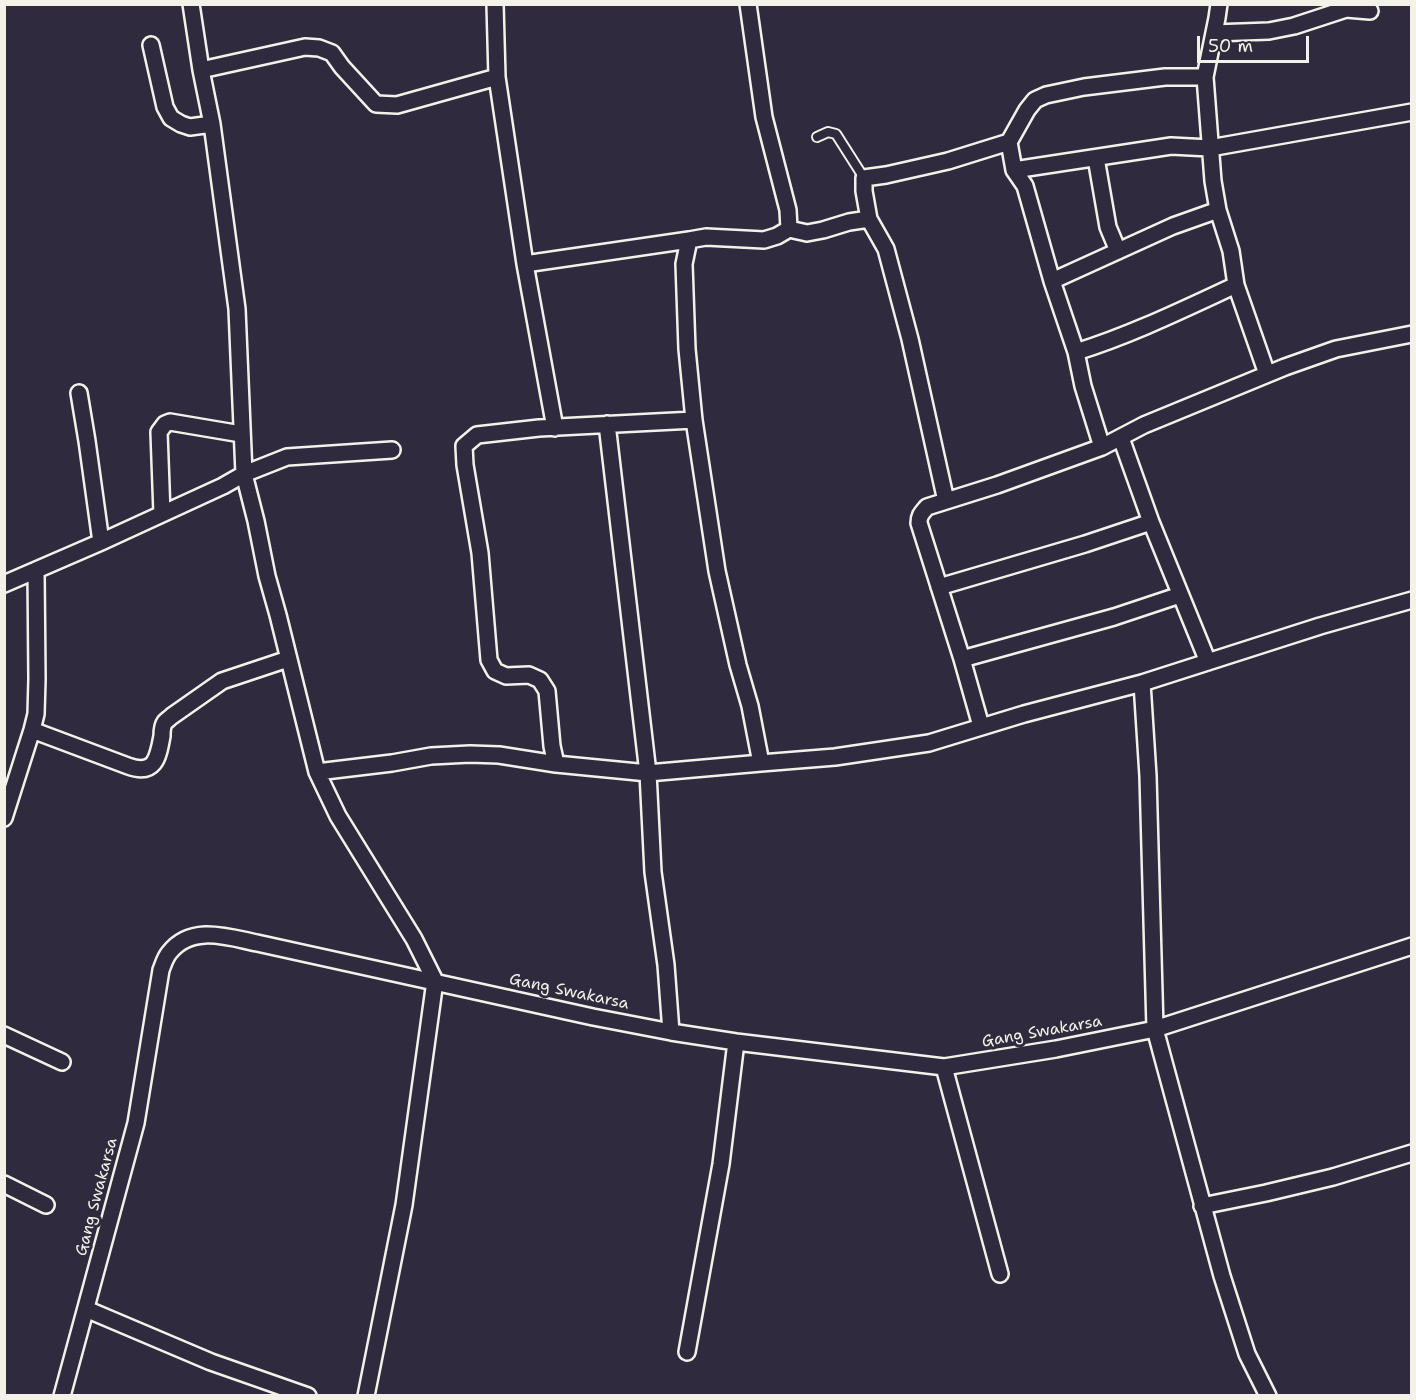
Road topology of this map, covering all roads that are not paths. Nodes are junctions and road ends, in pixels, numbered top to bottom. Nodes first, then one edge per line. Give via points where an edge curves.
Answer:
1 (191, 4) edge
2 (495, 4) edge
3 (748, 4) edge
4 (1219, 4) edge
5 (1370, 11) dead end
6 (1214, 33) junction
7 (151, 45) dead end
8 (201, 70) junction
9 (497, 77) junction
10 (1205, 77) junction
11 (1412, 112) edge
12 (212, 124) junction
13 (818, 137) dead end
14 (1009, 142) junction
15 (1210, 148) junction
16 (1096, 158) junction
17 (1014, 170) junction
18 (864, 178) junction
19 (1218, 210) junction
20 (869, 219) junction
21 (789, 229) junction
22 (689, 240) junction
23 (1118, 251) junction
24 (525, 264) junction
25 (1052, 281) junction
26 (1236, 285) junction
27 (1412, 334) edge
28 (1076, 352) junction
29 (1268, 374) junction
30 (79, 393) dead end
31 (694, 420) junction
32 (606, 424) junction
33 (555, 428) junction
34 (241, 434) junction
35 (1121, 438) junction
36 (1102, 447) junction
37 (392, 450) dead end
38 (244, 474) junction
39 (946, 501) junction
40 (162, 514) junction
41 (1150, 522) junction
42 (101, 542) junction
43 (36, 570) junction
44 (4, 584) edge
45 (939, 587) junction
46 (1180, 595) junction
47 (1412, 600) edge
48 (288, 659) junction
49 (962, 659) junction
50 (1208, 662) junction
51 (1142, 683) junction
52 (981, 726) junction
53 (32, 730) junction
54 (761, 763) junction
55 (556, 764) junction
56 (317, 772) junction
57 (648, 773) junction
58 (4, 818) edge
59 (1412, 946) edge
60 (435, 981) junction
61 (1155, 1029) junction
62 (671, 1032) junction
63 (4, 1035) edge
64 (736, 1042) junction
65 (62, 1062) dead end
66 (944, 1067) junction
67 (1412, 1153) edge
68 (4, 1184) edge
69 (46, 1205) dead end
70 (1202, 1206) junction
71 (1000, 1274) dead end
72 (86, 1309) junction
73 (687, 1352) dead end
74 (62, 1395) edge
75 (308, 1395) edge
76 (366, 1395) edge
77 (1268, 1395) edge

1 - 8 street
2 - 9 street
3 - 21 street via 764,117 788,210
4 - 6 street
5 - 6 street via 1346,9 1294,26
6 - 10 street
7 - 12 street via 171,118 190,127
8 - 9 street via 305,47 319,48 332,53 369,98 384,106
8 - 12 street
9 - 24 street
10 - 14 street via 1165,77 1046,95 1027,110
10 - 15 street
11 - 15 street
12 - 34 street via 237,309
13 - 18 lane via 828,132 836,134
14 - 17 street
14 - 18 street via 948,161
15 - 16 street via 1171,146
15 - 19 street
16 - 17 street
16 - 23 street via 1108,227
17 - 25 street via 1025,186
18 - 20 street
19 - 23 street via 1173,225
19 - 26 street via 1231,251
20 - 21 street via 823,230
20 - 39 street via 886,249
21 - 22 street via 764,240
22 - 24 street
22 - 31 street via 684,264
23 - 25 street
24 - 33 street
25 - 28 street
26 - 28 street
26 - 29 street
27 - 29 street via 1336,349
28 - 36 street
29 - 35 street via 1144,424
30 - 42 street
31 - 32 street
31 - 54 street via 717,571
32 - 33 street
32 - 57 street
33 - 55 street via 477,435 464,446 480,553 489,660 495,671 506,676 529,675 540,680 547,691
34 - 38 street
34 - 40 street via 165,424 159,432
35 - 36 street
35 - 41 street
36 - 39 street
37 - 38 street via 287,457
38 - 40 street
38 - 48 street
39 - 45 street via 927,507 919,516
40 - 42 street
41 - 45 street
41 - 46 street
42 - 43 street
43 - 44 street
43 - 53 street via 38,679
45 - 49 street
46 - 49 street
46 - 50 street
47 - 50 street
48 - 53 street via 222,681 165,721 158,757 144,770
48 - 56 street
49 - 52 street
50 - 51 street
51 - 52 street
51 - 61 street
52 - 54 street via 929,743
53 - 58 street
54 - 57 street
55 - 56 street via 470,754
55 - 57 street
56 - 60 street
57 - 62 street via 653,872
59 - 61 street, Gang Swakarsa
60 - 62 street, Gang Swakarsa
60 - 72 street, Gang Swakarsa via 216,935 197,935 168,954 161,970 136,1123
60 - 76 street via 404,1205
61 - 66 street, Gang Swakarsa
61 - 70 street
62 - 64 street, Gang Swakarsa
63 - 65 street
64 - 66 street, Gang Swakarsa
64 - 73 street via 721,1164
66 - 71 street
67 - 70 street via 1332,1177
68 - 69 street
70 - 77 street via 1247,1354
72 - 74 street, Gang Swakarsa
72 - 75 street via 211,1362

